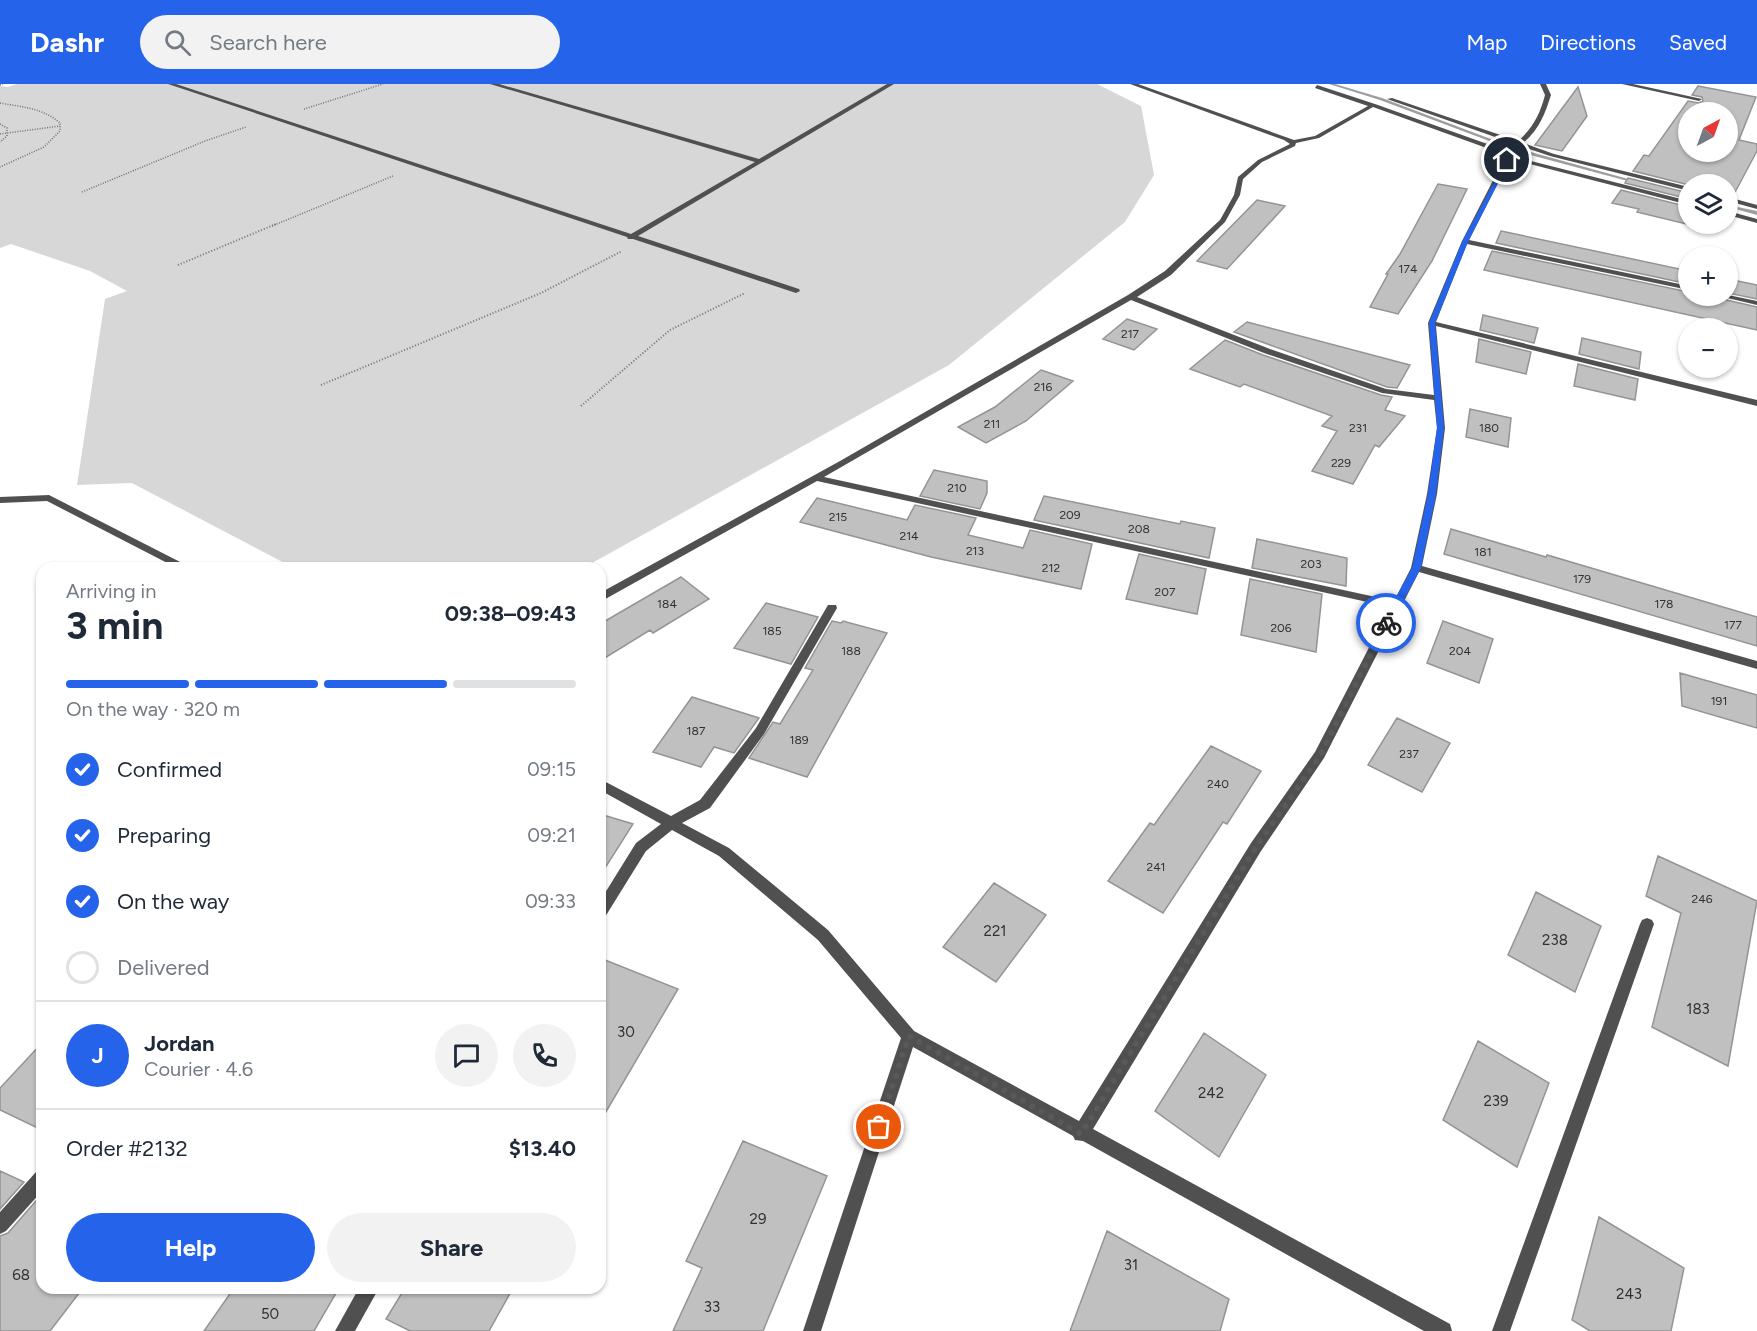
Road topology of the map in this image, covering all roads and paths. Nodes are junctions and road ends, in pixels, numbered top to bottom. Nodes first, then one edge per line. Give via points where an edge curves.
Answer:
1 (171, 84) edge
2 (383, 84) edge
3 (497, 84) edge
4 (891, 84) edge
5 (1133, 84) edge
6 (1543, 84) edge
7 (1624, 84) edge
8 (1317, 87) dead end
9 (1390, 99) dead end
10 (1698, 99) dead end
11 (0, 103) edge
12 (1372, 105) junction
13 (274, 118) junction
14 (0, 124) edge
15 (60, 126) junction
16 (7, 133) junction
17 (0, 134) edge
18 (0, 142) edge
19 (1293, 142) junction
20 (1519, 144) junction
21 (1509, 155) junction
22 (758, 161) junction
23 (417, 166) junction
24 (0, 167) edge
25 (1678, 186) edge
26 (82, 192) dead end
27 (1678, 200) edge
28 (1738, 202) edge
29 (1757, 207) edge
30 (1738, 216) edge
31 (1757, 221) edge
32 (630, 238) junction
33 (641, 241) junction
34 (1465, 242) junction
35 (178, 265) dead end
36 (767, 282) junction
37 (1678, 286) edge
38 (796, 291) dead end
39 (1131, 297) junction
40 (1738, 299) edge
41 (1757, 303) edge
42 (1432, 323) junction
43 (321, 385) dead end
44 (1438, 398) junction
45 (1757, 403) edge
46 (581, 406) dead end
47 (815, 478) junction
48 (0, 500) edge
49 (172, 562) edge
50 (1416, 568) junction
51 (606, 595) edge
52 (1396, 606) junction
53 (832, 608) dead end
54 (1757, 665) edge
55 (606, 787) edge
56 (672, 822) junction
57 (606, 903) edge
58 (1647, 924) dead end
59 (909, 1036) junction
60 (1081, 1134) junction
61 (36, 1185) edge
62 (0, 1225) edge
63 (366, 1294) edge
64 (344, 1331) edge
65 (812, 1331) edge
66 (1443, 1331) edge
67 (1501, 1331) edge

1 - 13 street
2 - 13 path
3 - 22 street
4 - 22 street
5 - 19 street
6 - 20 street via 1548,95 1542,116
7 - 10 street
8 - 12 street
9 - 20 street
11 - 15 path via 53,116
12 - 19 street via 1317,137
12 - 21 street
13 - 23 street
13 - 26 path via 205,141
14 - 16 path via 7,128
15 - 16 path
15 - 24 path via 60,133 38,152
16 - 17 path
16 - 18 path
19 - 39 street via 1260,160 1240,178 1237,195 1223,221 1168,273
20 - 21 street
20 - 25 street
21 - 27 street
21 - 34 street
22 - 32 street
23 - 32 street
23 - 35 path
28 - 29 street
30 - 31 street
32 - 33 street
33 - 36 street
33 - 43 path via 541,293
34 - 37 street
34 - 42 street
36 - 38 street
36 - 46 path via 670,330
39 - 44 street via 1267,351 1385,391
39 - 47 street
40 - 41 street
42 - 44 street
42 - 45 street
44 - 50 street via 1441,428
47 - 51 street
47 - 52 street
48 - 49 street via 49,498
50 - 52 street
50 - 54 street
52 - 60 street via 1320,756 1256,847
53 - 56 street via 760,731 705,804
55 - 56 street
56 - 57 street via 641,847
56 - 59 street via 724,852 823,935
58 - 67 street
59 - 60 street
59 - 65 street
60 - 66 street
61 - 62 street
63 - 64 street

